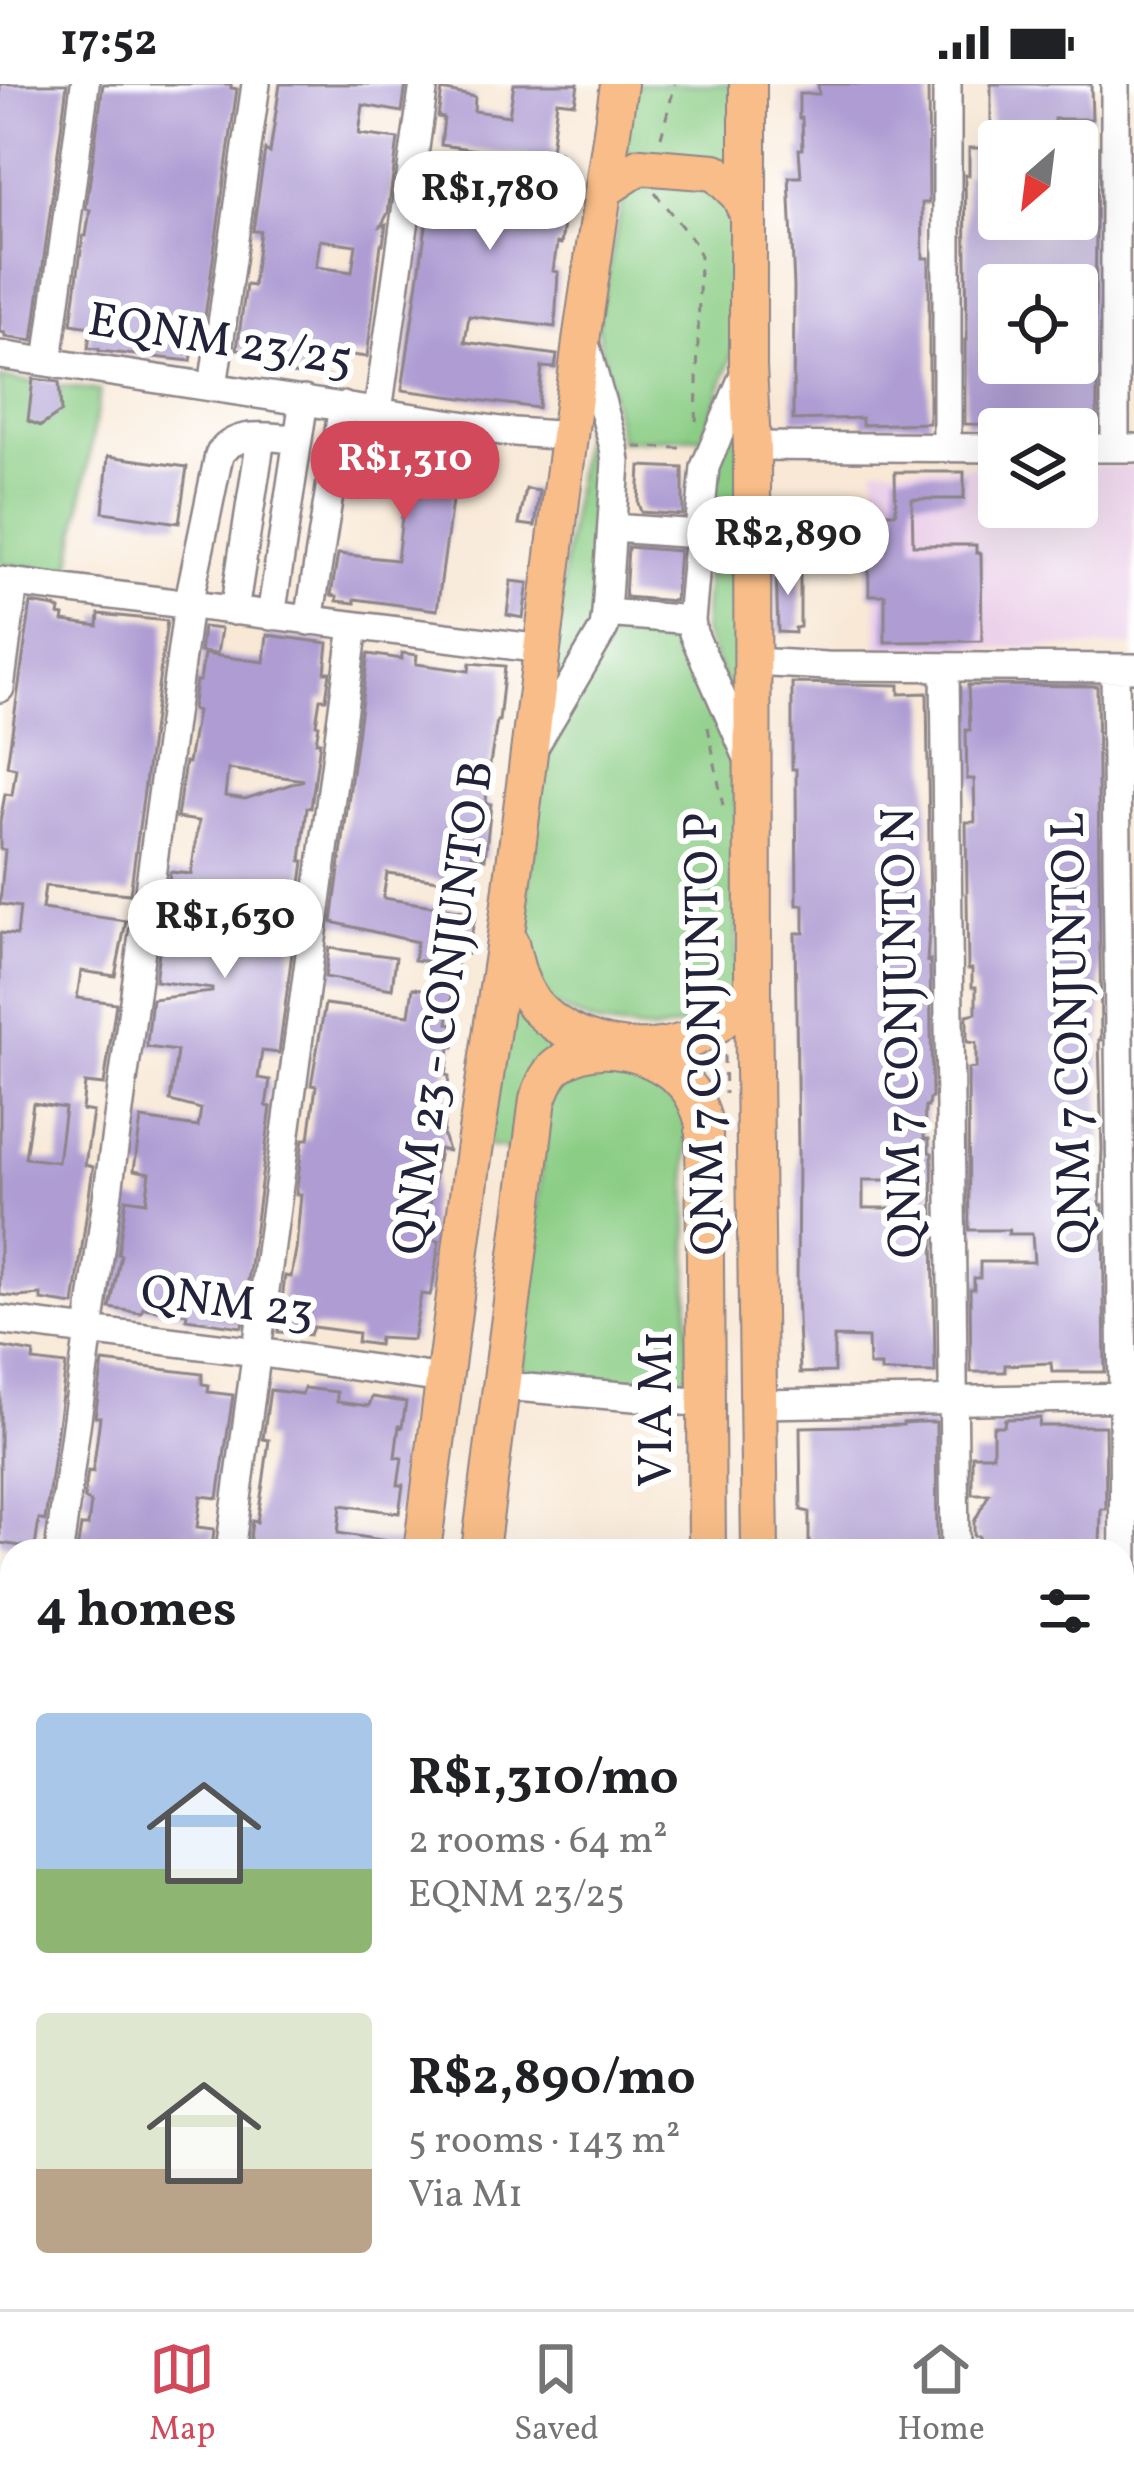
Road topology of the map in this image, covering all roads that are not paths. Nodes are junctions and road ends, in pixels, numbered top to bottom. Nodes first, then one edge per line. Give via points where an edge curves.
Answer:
1 (86, 84) edge
2 (256, 84) edge
3 (424, 84) edge
4 (619, 84) edge
5 (748, 84) edge
6 (947, 84) edge
7 (1115, 84) edge
8 (604, 189) junction
9 (748, 214) junction
10 (582, 334) junction
11 (0, 355) edge
12 (48, 362) junction
13 (748, 366) junction
14 (214, 387) junction
15 (304, 400) junction
16 (343, 406) junction
17 (378, 411) junction
18 (569, 436) junction
19 (261, 438) junction
20 (298, 440) junction
21 (752, 446) junction
22 (947, 448) junction
23 (978, 448) edge
24 (1124, 448) edge
25 (613, 528) junction
26 (697, 534) junction
27 (7, 582) edge
28 (188, 605) junction
29 (234, 611) junction
30 (606, 613) junction
31 (271, 616) junction
32 (691, 620) junction
33 (309, 621) junction
34 (354, 626) junction
35 (542, 650) junction
36 (752, 662) junction
37 (945, 667) junction
38 (1124, 668) edge
39 (0, 688) edge
40 (529, 756) junction
41 (753, 770) junction
42 (507, 927) junction
43 (753, 990) junction
44 (620, 1049) junction
45 (472, 1165) junction
46 (528, 1181) junction
47 (0, 1320) edge
48 (88, 1332) junction
49 (256, 1352) junction
50 (443, 1379) junction
51 (503, 1386) junction
52 (1129, 1397) edge
53 (954, 1399) junction
54 (706, 1403) junction
55 (760, 1404) junction
56 (61, 1539) edge
57 (232, 1539) edge
58 (423, 1539) edge
59 (482, 1539) edge
60 (707, 1539) edge
61 (760, 1539) edge
62 (955, 1539) edge
63 (1129, 1539) edge

1 - 12 street
2 - 14 street
3 - 17 street
4 - 8 main road, QNM 23 - CONJUNTO B
5 - 9 main road
6 - 22 street
7 - 24 street
8 - 9 main road via 640,166 715,172
8 - 10 main road, QNM 23 - CONJUNTO B
9 - 13 main road
10 - 18 main road, QNM 23 - CONJUNTO B
10 - 25 street via 614,447
11 - 12 street, EQNM 23/25
12 - 14 street, EQNM 23/25
13 - 21 main road
13 - 26 street via 705,467
14 - 15 street, EQNM 23/25
15 - 16 street, EQNM 23/25
15 - 20 street
16 - 17 street, EQNM 23/25
16 - 33 street
17 - 18 street, EQNM 23/25
18 - 35 main road, QNM 23 - CONJUNTO B
19 - 20 street
19 - 28 street via 227,443 219,455
19 - 29 street
20 - 31 street
21 - 22 street
21 - 36 main road
22 - 23 street
25 - 26 street
25 - 30 street
26 - 32 street
27 - 28 street
27 - 39 street
28 - 29 street
28 - 48 street
29 - 31 street
30 - 32 street
30 - 40 street
31 - 33 street
32 - 41 street
33 - 34 street
34 - 35 street
34 - 49 street
35 - 40 main road, QNM 23 - CONJUNTO B
36 - 37 street
36 - 41 main road, QNM 7 CONJUNTO P
37 - 38 street
37 - 53 street, QNM 7 CONJUNTO N
38 - 52 street, QNM 7 CONJUNTO L
40 - 42 main road, QNM 23 - CONJUNTO B
41 - 43 main road, QNM 7 CONJUNTO P
42 - 44 main road via 515,968 536,1006 576,1034
42 - 45 main road, QNM 23 - CONJUNTO B
43 - 44 main road via 695,1037
43 - 55 main road, QNM 7 CONJUNTO P
44 - 46 main road via 554,1068 538,1099
44 - 54 main road, VIA M1 via 656,1064 715,1113
45 - 46 main road via 499,1161
45 - 50 main road, QNM 23 - CONJUNTO B
46 - 51 main road
47 - 48 street, QNM 23
48 - 49 street, QNM 23
48 - 56 street
49 - 50 street, QNM 23
49 - 57 street
50 - 58 main road, QNM 23 - CONJUNTO B
51 - 54 street
51 - 59 main road
52 - 53 street
52 - 63 street, QNM 7 CONJUNTO L
53 - 55 street
53 - 62 street, QNM 7 CONJUNTO N
54 - 60 main road, VIA M1
55 - 61 main road, QNM 7 CONJUNTO P

